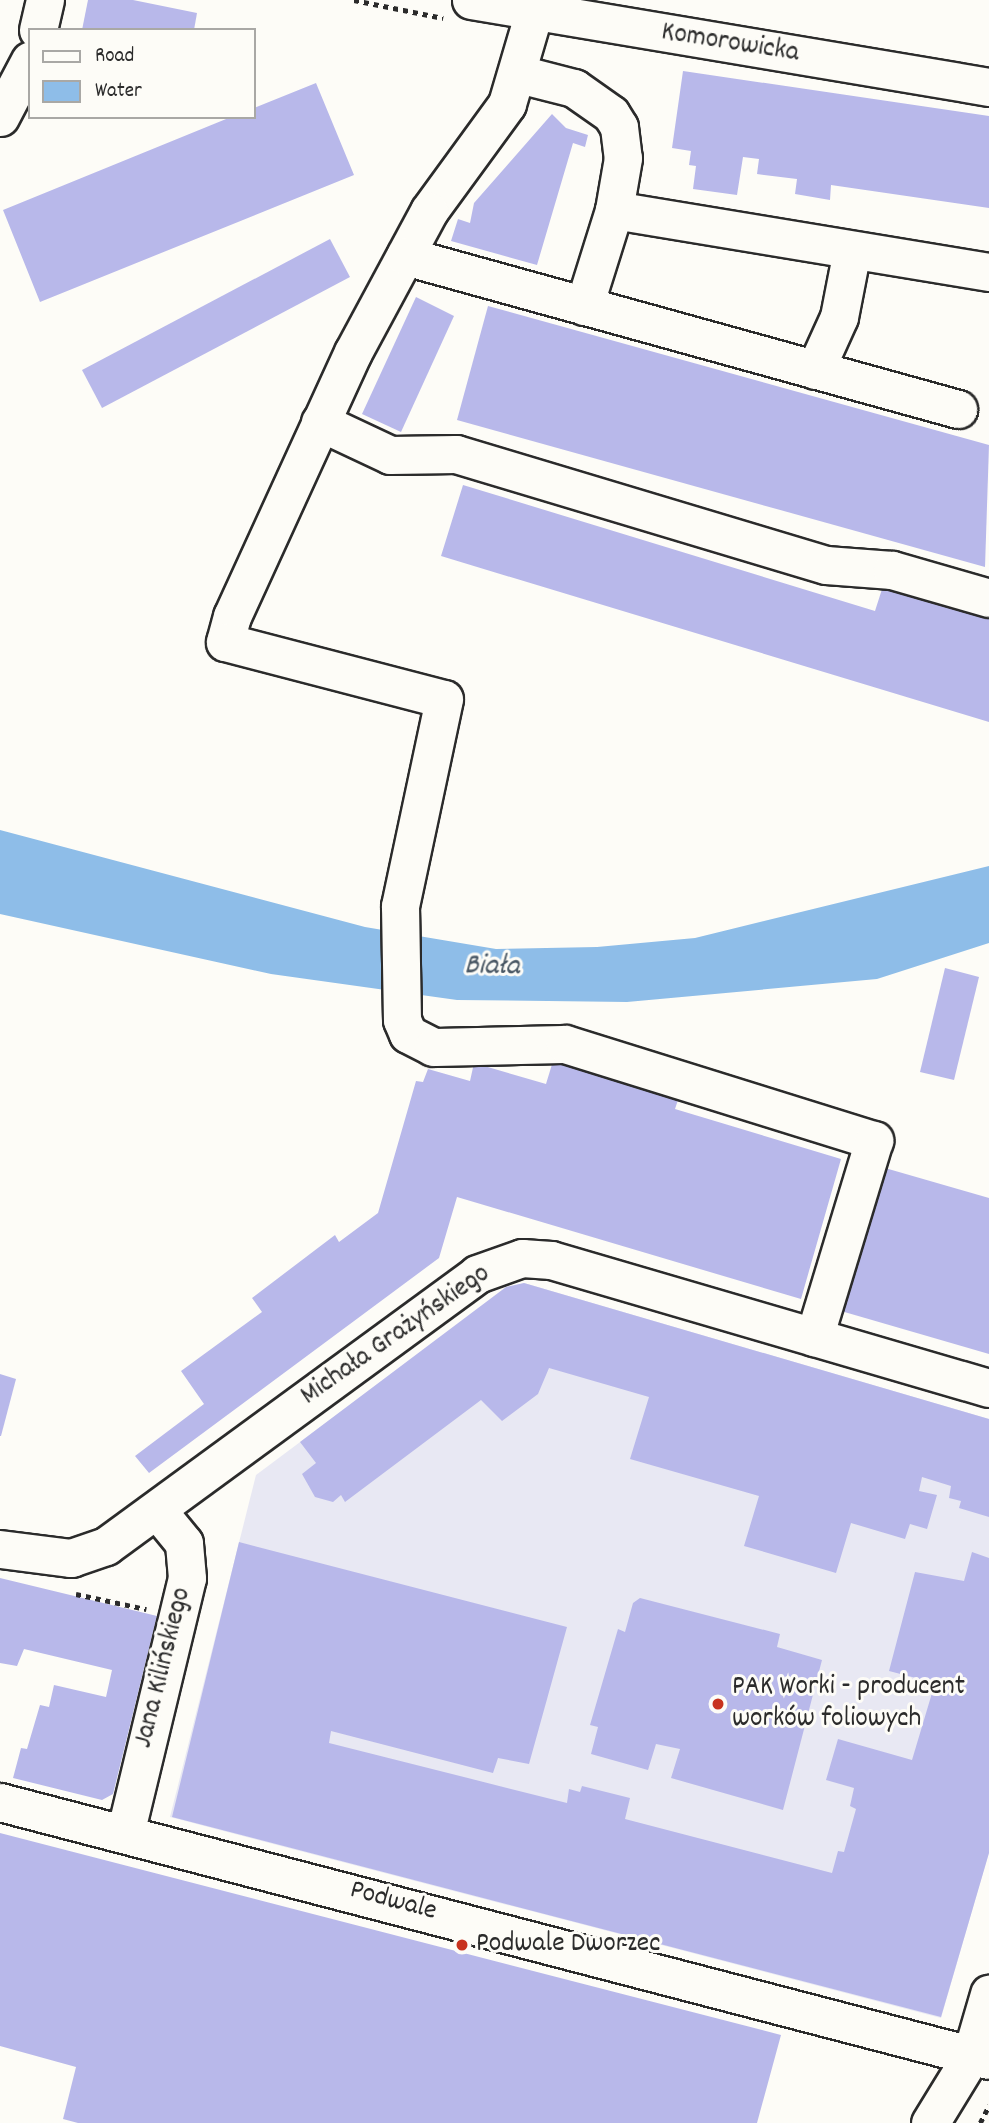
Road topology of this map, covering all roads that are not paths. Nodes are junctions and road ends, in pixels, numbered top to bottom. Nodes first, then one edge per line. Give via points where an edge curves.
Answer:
1 (45, 0) edge
2 (471, 0) edge
3 (534, 12) junction
4 (38, 28) edge
5 (28, 66) edge
6 (519, 74) junction
7 (989, 87) edge
8 (0, 117) edge
9 (614, 210) junction
10 (852, 250) junction
11 (405, 256) junction
12 (989, 272) edge
13 (584, 306) junction
14 (815, 370) junction
15 (958, 409) dead end
16 (320, 422) junction
17 (989, 598) edge
18 (814, 1337) junction
19 (989, 1388) edge
20 (157, 1510) junction
21 (0, 1549) edge
22 (0, 1802) edge
23 (125, 1834) junction
24 (989, 1994) edge
25 (980, 2058) edge
26 (930, 2123) edge

1 - 4 street
2 - 3 street, Komorowicka
3 - 6 street
3 - 7 street, Komorowicka
5 - 8 street
6 - 9 street via 574,88 611,114 619,127 623,158
6 - 11 street via 493,128 436,201
9 - 10 street
9 - 13 street
10 - 12 street
10 - 14 street via 839,317
11 - 13 street
11 - 16 street
13 - 14 street
14 - 15 street
16 - 17 street via 390,455 456,454 826,565 892,570
16 - 18 street via 232,616 225,642 444,699 400,906 402,1020 408,1034 433,1046 565,1044 874,1140
18 - 19 street, Michała Grażyńskiego
18 - 20 street, Michała Grażyńskiego via 551,1260 501,1262 477,1274
20 - 21 street, Michała Grażyńskiego via 106,1546 71,1558
20 - 23 street, Jana Kilińskiego via 184,1543 187,1578
22 - 23 street, Podwale
23 - 25 street, Podwale
24 - 25 street
25 - 26 street

